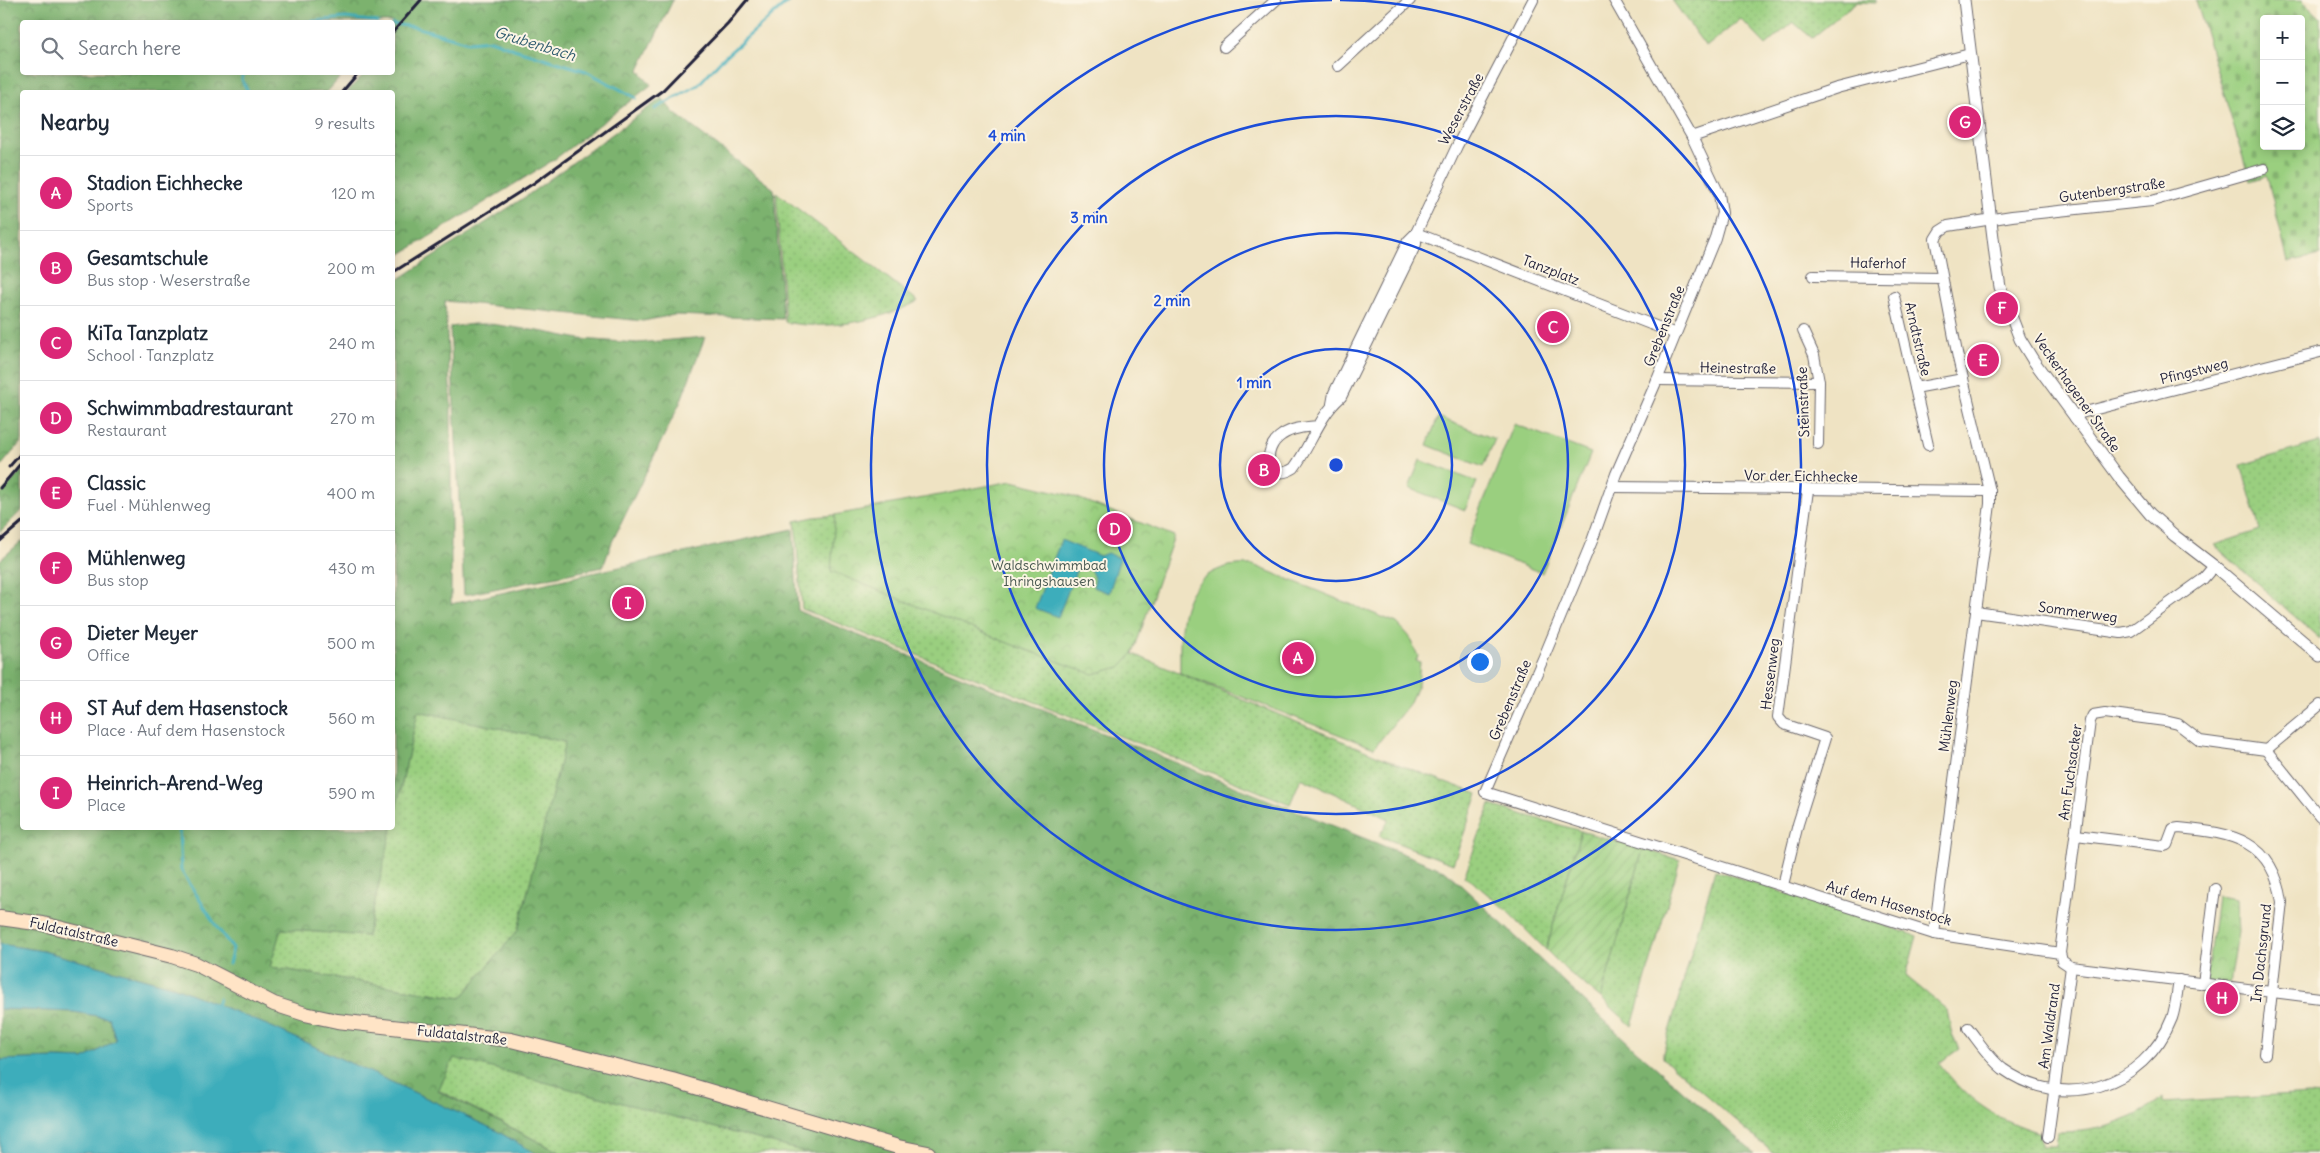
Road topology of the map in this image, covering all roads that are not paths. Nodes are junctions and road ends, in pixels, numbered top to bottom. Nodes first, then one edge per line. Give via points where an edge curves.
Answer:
1 (1276, 0) edge
2 (1410, 0) edge
3 (1533, 0) edge
4 (1614, 0) edge
5 (1964, 0) edge
6 (1224, 47) dead end
7 (1970, 54) junction
8 (1338, 66) dead end
9 (1692, 137) junction
10 (2264, 169) dead end
11 (1990, 219) junction
12 (1416, 233) junction
13 (1813, 276) dead end
14 (1942, 278) junction
15 (1894, 296) dead end
16 (1803, 331) dead end
17 (1676, 334) junction
18 (2320, 352) edge
19 (1963, 379) junction
20 (1657, 380) junction
21 (1819, 382) junction
22 (1914, 388) junction
23 (2075, 418) junction
24 (1317, 426) junction
25 (1818, 444) dead end
26 (1928, 445) dead end
27 (1612, 487) junction
28 (1808, 490) junction
29 (1990, 491) junction
30 (2214, 566) junction
31 (1976, 612) junction
32 (2320, 656) edge
33 (2320, 705) edge
34 (2266, 750) junction
35 (1485, 792) joint
36 (2320, 817) edge
37 (2076, 835) junction
38 (1783, 885) junction
39 (2215, 889) dead end
40 (0, 918) edge
41 (1934, 934) junction
42 (2060, 953) junction
43 (2071, 967) junction
44 (2179, 980) junction
45 (2203, 984) junction
46 (2270, 992) junction
47 (2320, 998) edge
48 (1968, 1028) dead end
49 (2265, 1054) dead end
50 (2054, 1089) junction
51 (2048, 1137) dead end
52 (928, 1153) edge

1 - 6 street
2 - 8 street
3 - 12 street, Weserstraße
4 - 9 street, Grebenstraße
5 - 7 street, Veckerhagener Straße
7 - 9 street via 1837,88
7 - 11 street, Veckerhagener Straße
9 - 17 street, Grebenstraße via 1719,194 1722,213
10 - 11 street, Gutenbergstraße via 2152,201
11 - 14 street, Mühlenweg via 1948,226 1940,231 1935,239
11 - 23 street, Veckerhagener Straße via 2000,287 2010,318 2033,360
12 - 17 street, Tanzplatz
12 - 24 street, Weserstraße via 1416,244 1341,397
13 - 14 street, Haferhof
14 - 19 street, Mühlenweg
15 - 22 street, Arndtstraße
16 - 21 street, Steinstraße via 1814,355
17 - 20 street, Grebenstraße
18 - 23 street, Pfingstweg via 2082,413
19 - 22 street, Arndtstraße
19 - 29 street, Mühlenweg
20 - 21 street, Heinestraße
20 - 27 street, Grebenstraße
21 - 25 street, Steinstraße
22 - 26 street, Arndtstraße
23 - 30 street, Veckerhagener Straße via 2150,514
24 - 24 street, Weserstraße via 1282,435 1268,454 1268,463 1275,471 1282,473 1294,468
27 - 28 street, Vor der Eichhecke
27 - 35 street, Grebenstraße via 1550,643
28 - 29 street, Vor der Eichhecke
28 - 38 street, Hessenweg via 1778,716 1784,724 1825,738
29 - 31 street, Mühlenweg
30 - 31 street, Sommerweg via 2203,579 2131,631
30 - 32 street, Veckerhagener Straße
31 - 41 street, Mühlenweg
33 - 34 street
34 - 36 street
34 - 37 street, Am Fuchsacker via 2200,741 2178,724 2165,721 2097,713 2090,721
35 - 38 street, Auf dem Hasenstock
37 - 42 street, Am Fuchsacker
37 - 46 street, Im Dachsgrund via 2164,846 2173,829 2179,828 2232,835 2256,850 2272,868 2279,882 2282,902
38 - 41 street, Auf dem Hasenstock
39 - 45 street
40 - 52 main road, Fuldatalstraße via 43,924 172,956 201,966 274,1004 306,1014 337,1021 511,1040 672,1080
41 - 42 street, Auf dem Hasenstock
42 - 43 street via 2062,961
43 - 44 street
43 - 50 street, Am Waldrand
44 - 45 street
44 - 50 street, Am Waldrand via 2172,1017 2156,1046 2135,1067 2120,1079 2102,1086 2077,1092
45 - 46 street
46 - 47 street
46 - 49 street, Im Dachsgrund
48 - 50 street, Am Waldrand via 2001,1067 2034,1085
50 - 51 street, Am Waldrand

